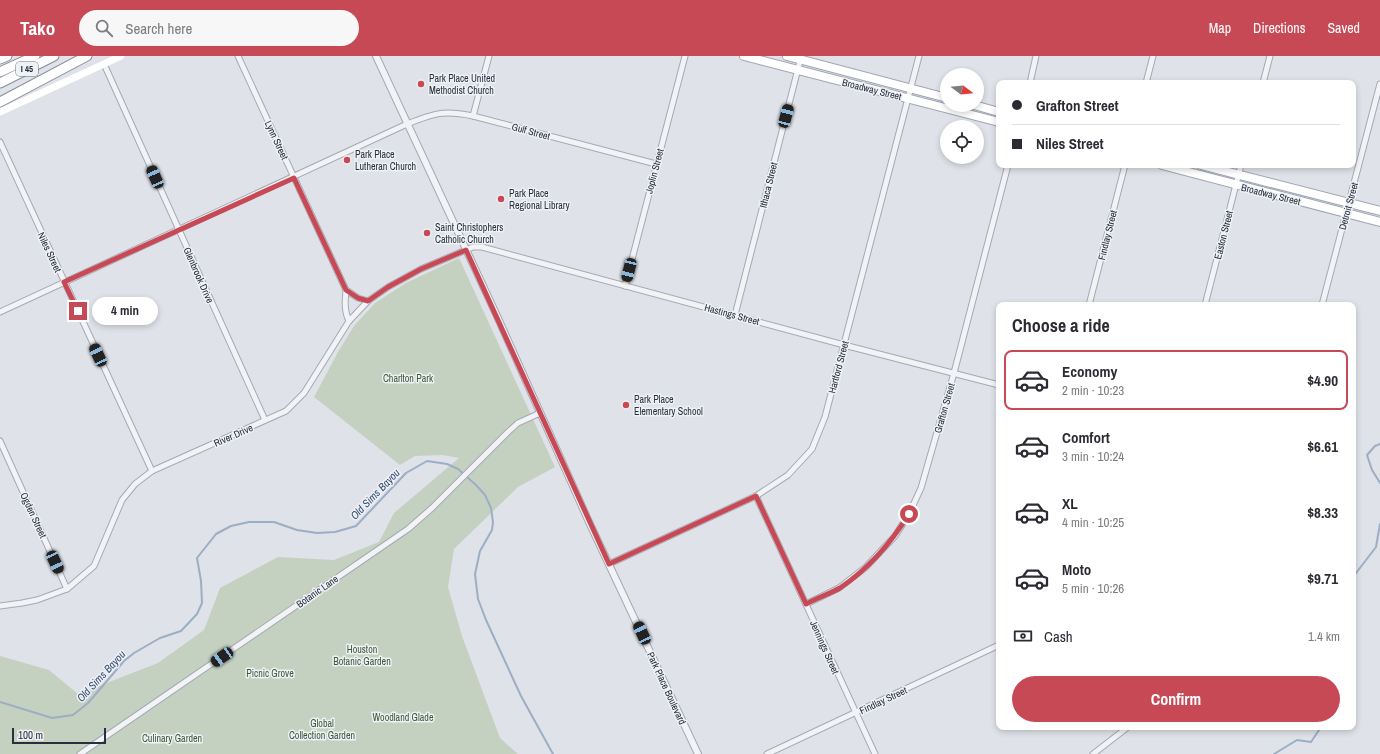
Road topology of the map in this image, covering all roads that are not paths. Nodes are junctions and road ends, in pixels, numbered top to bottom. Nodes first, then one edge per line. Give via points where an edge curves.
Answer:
1 (7, 56) edge
2 (34, 56) edge
3 (54, 56) edge
4 (87, 56) edge
5 (121, 56) edge
6 (238, 56) edge
7 (376, 56) edge
8 (489, 56) edge
9 (685, 56) edge
10 (744, 56) edge
11 (787, 56) edge
12 (919, 56) edge
13 (1036, 56) edge
14 (1153, 56) edge
15 (1270, 56) edge
16 (801, 58) edge
17 (0, 59) edge
18 (104, 64) junction
19 (798, 70) junction
20 (0, 72) edge
21 (1031, 80) edge
22 (1147, 80) edge
23 (1264, 80) edge
24 (0, 83) edge
25 (1380, 84) edge
26 (911, 88) junction
27 (940, 96) edge
28 (908, 98) junction
29 (0, 102) edge
30 (984, 108) edge
31 (996, 111) edge
32 (0, 112) edge
33 (473, 116) junction
34 (996, 121) edge
35 (407, 124) junction
36 (0, 142) edge
37 (656, 164) junction
38 (1007, 168) edge
39 (1124, 168) edge
40 (1173, 168) edge
41 (1212, 168) edge
42 (1240, 168) edge
43 (1239, 175) junction
44 (294, 178) junction
45 (1236, 185) junction
46 (1349, 203) junction
47 (1380, 211) edge
48 (1346, 213) junction
49 (1380, 222) edge
50 (178, 230) junction
51 (466, 250) junction
52 (64, 282) junction
53 (625, 286) junction
54 (346, 290) junction
55 (368, 301) junction
56 (1090, 302) edge
57 (1206, 302) edge
58 (1323, 302) edge
59 (0, 312) edge
60 (735, 315) junction
61 (348, 321) junction
62 (844, 345) junction
63 (954, 373) junction
64 (996, 384) edge
65 (540, 413) junction
66 (265, 420) junction
67 (0, 441) edge
68 (152, 471) junction
69 (756, 496) junction
70 (609, 564) junction
71 (67, 589) junction
72 (806, 604) junction
73 (0, 606) edge
74 (996, 646) edge
75 (855, 713) junction
76 (1124, 730) edge
77 (80, 754) edge
78 (698, 754) edge
79 (767, 754) edge
80 (875, 754) edge
81 (1093, 754) edge

1 - 17 highway, I 45
2 - 20 highway, I 45
3 - 24 highway, I 45
4 - 29 highway
5 - 18 main road
6 - 44 street, Lynn Street
7 - 35 street, Park Place Boulevard
8 - 33 street
9 - 37 street, Joplin Street
10 - 19 main road, Broadway Street
11 - 16 main road, Broadway Street
12 - 26 street, Hartford Street
13 - 21 street
14 - 22 street
15 - 23 street
16 - 19 street, Ithaca Street
16 - 26 main road, Broadway Street
18 - 32 main road
18 - 50 street, Glenbrook Drive
19 - 28 main road, Broadway Street
19 - 60 street, Ithaca Street
25 - 46 street, Detroit Street
26 - 27 main road, Broadway Street
26 - 28 street, Hartford Street
28 - 34 main road, Broadway Street
28 - 62 street, Hartford Street
30 - 31 main road
33 - 35 street, Gulf Street via 437,113
33 - 37 street, Gulf Street
35 - 44 street, Gulf Street
35 - 51 street, Park Place Boulevard
36 - 52 street, Niles Street
37 - 53 street, Joplin Street
38 - 63 street, Grafton Street
39 - 56 street, Findlay Street
40 - 45 main road, Broadway Street
41 - 43 main road, Broadway Street
42 - 43 street, Easton Street
43 - 45 street, Easton Street
43 - 46 main road, Broadway Street
44 - 50 street, Gulf Street
44 - 54 street, Lynn Street
45 - 48 main road, Broadway Street
45 - 57 street, Easton Street
46 - 47 main road, Broadway Street
46 - 48 street, Detroit Street
48 - 49 main road, Broadway Street
48 - 58 street, Detroit Street
50 - 52 street, Gulf Street
50 - 66 street, Glenbrook Drive
51 - 53 street, Hastings Street via 482,246
51 - 55 street, River Drive via 421,269
51 - 65 street, Park Place Boulevard
52 - 59 street, Gulf Street
52 - 68 street, Niles Street
53 - 60 street, Hastings Street
54 - 55 street
54 - 61 street, Lynn Street
55 - 61 street, River Drive
60 - 62 street, Hastings Street
61 - 66 street, River Drive via 304,393 286,412
62 - 63 street, Hastings Street
62 - 69 street, Hartford Street via 825,417 812,449 788,475
63 - 64 street, Hastings Street
63 - 72 street, Grafton Street via 921,488 895,536 866,568 839,588
65 - 70 street, Park Place Boulevard
65 - 77 street, Botanic Lane via 518,423 408,529
66 - 68 street, River Drive
67 - 71 street, Ogden Street
68 - 71 street, River Drive via 135,484 122,500 94,566
69 - 70 street, Hartford Street
69 - 72 street, Jennings Street
70 - 78 street, Park Place Boulevard
71 - 73 street, River Drive via 37,600
72 - 75 street, Jennings Street
74 - 75 street, Findlay Street
75 - 79 street, Findlay Street
75 - 80 street, Jennings Street
76 - 81 street

